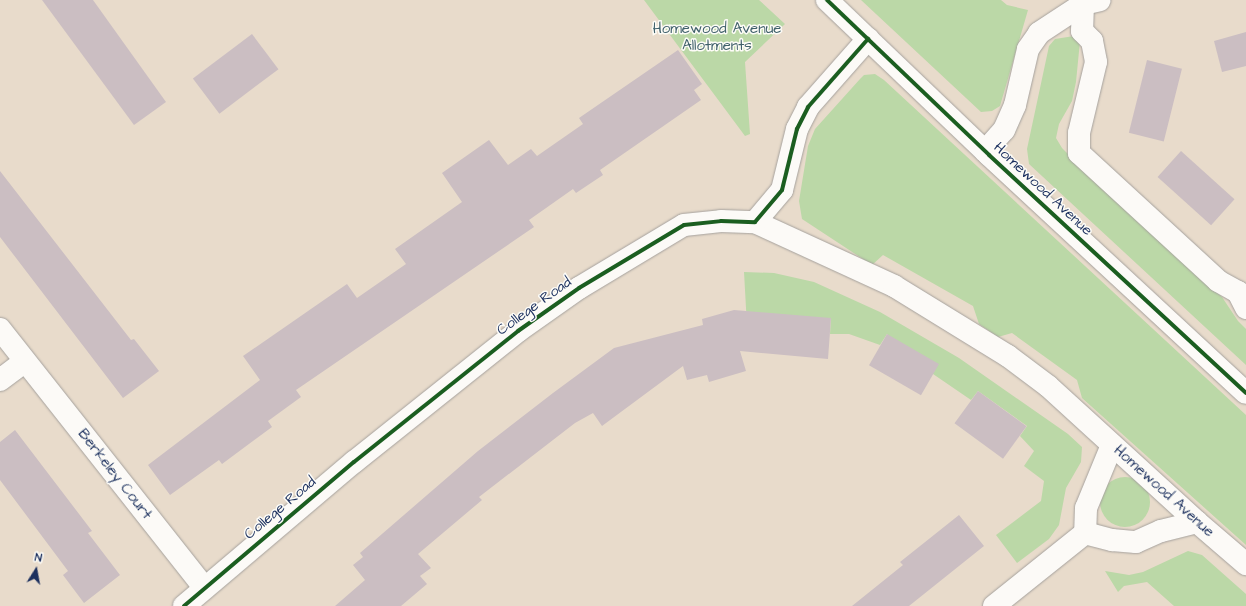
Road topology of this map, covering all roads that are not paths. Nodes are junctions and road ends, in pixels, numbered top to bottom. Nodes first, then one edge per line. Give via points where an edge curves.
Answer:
1 (827, 0) edge
2 (1088, 1) edge
3 (868, 39) junction
4 (984, 151) junction
5 (755, 222) junction
6 (1246, 308) edge
7 (0, 329) edge
8 (25, 361) junction
9 (0, 380) edge
10 (1246, 393) edge
11 (1112, 445) junction
12 (1197, 522) junction
13 (1085, 533) junction
14 (1246, 564) edge
15 (204, 588) junction
16 (184, 606) edge
17 (994, 606) edge

1 - 3 street, Homewood Avenue
2 - 4 street via 1039,33 1028,49 1015,105 1004,130
2 - 6 street via 1082,31 1092,41 1096,62 1078,133 1079,153 1218,281 1238,292
3 - 4 street, Homewood Avenue
3 - 5 street via 808,107 797,129 782,190
4 - 10 street, Homewood Avenue
5 - 11 street, Homewood Avenue via 879,278 972,332 1048,386
5 - 15 street, College Road via 721,221 684,225 579,288 518,331 354,462
7 - 8 street, Berkeley Court
8 - 9 street
8 - 15 street, Berkeley Court
11 - 12 street, Homewood Avenue
11 - 13 street via 1086,508
12 - 13 street via 1161,531 1136,542 1112,540
12 - 14 street, Homewood Avenue
13 - 17 street
15 - 16 street, College Road

